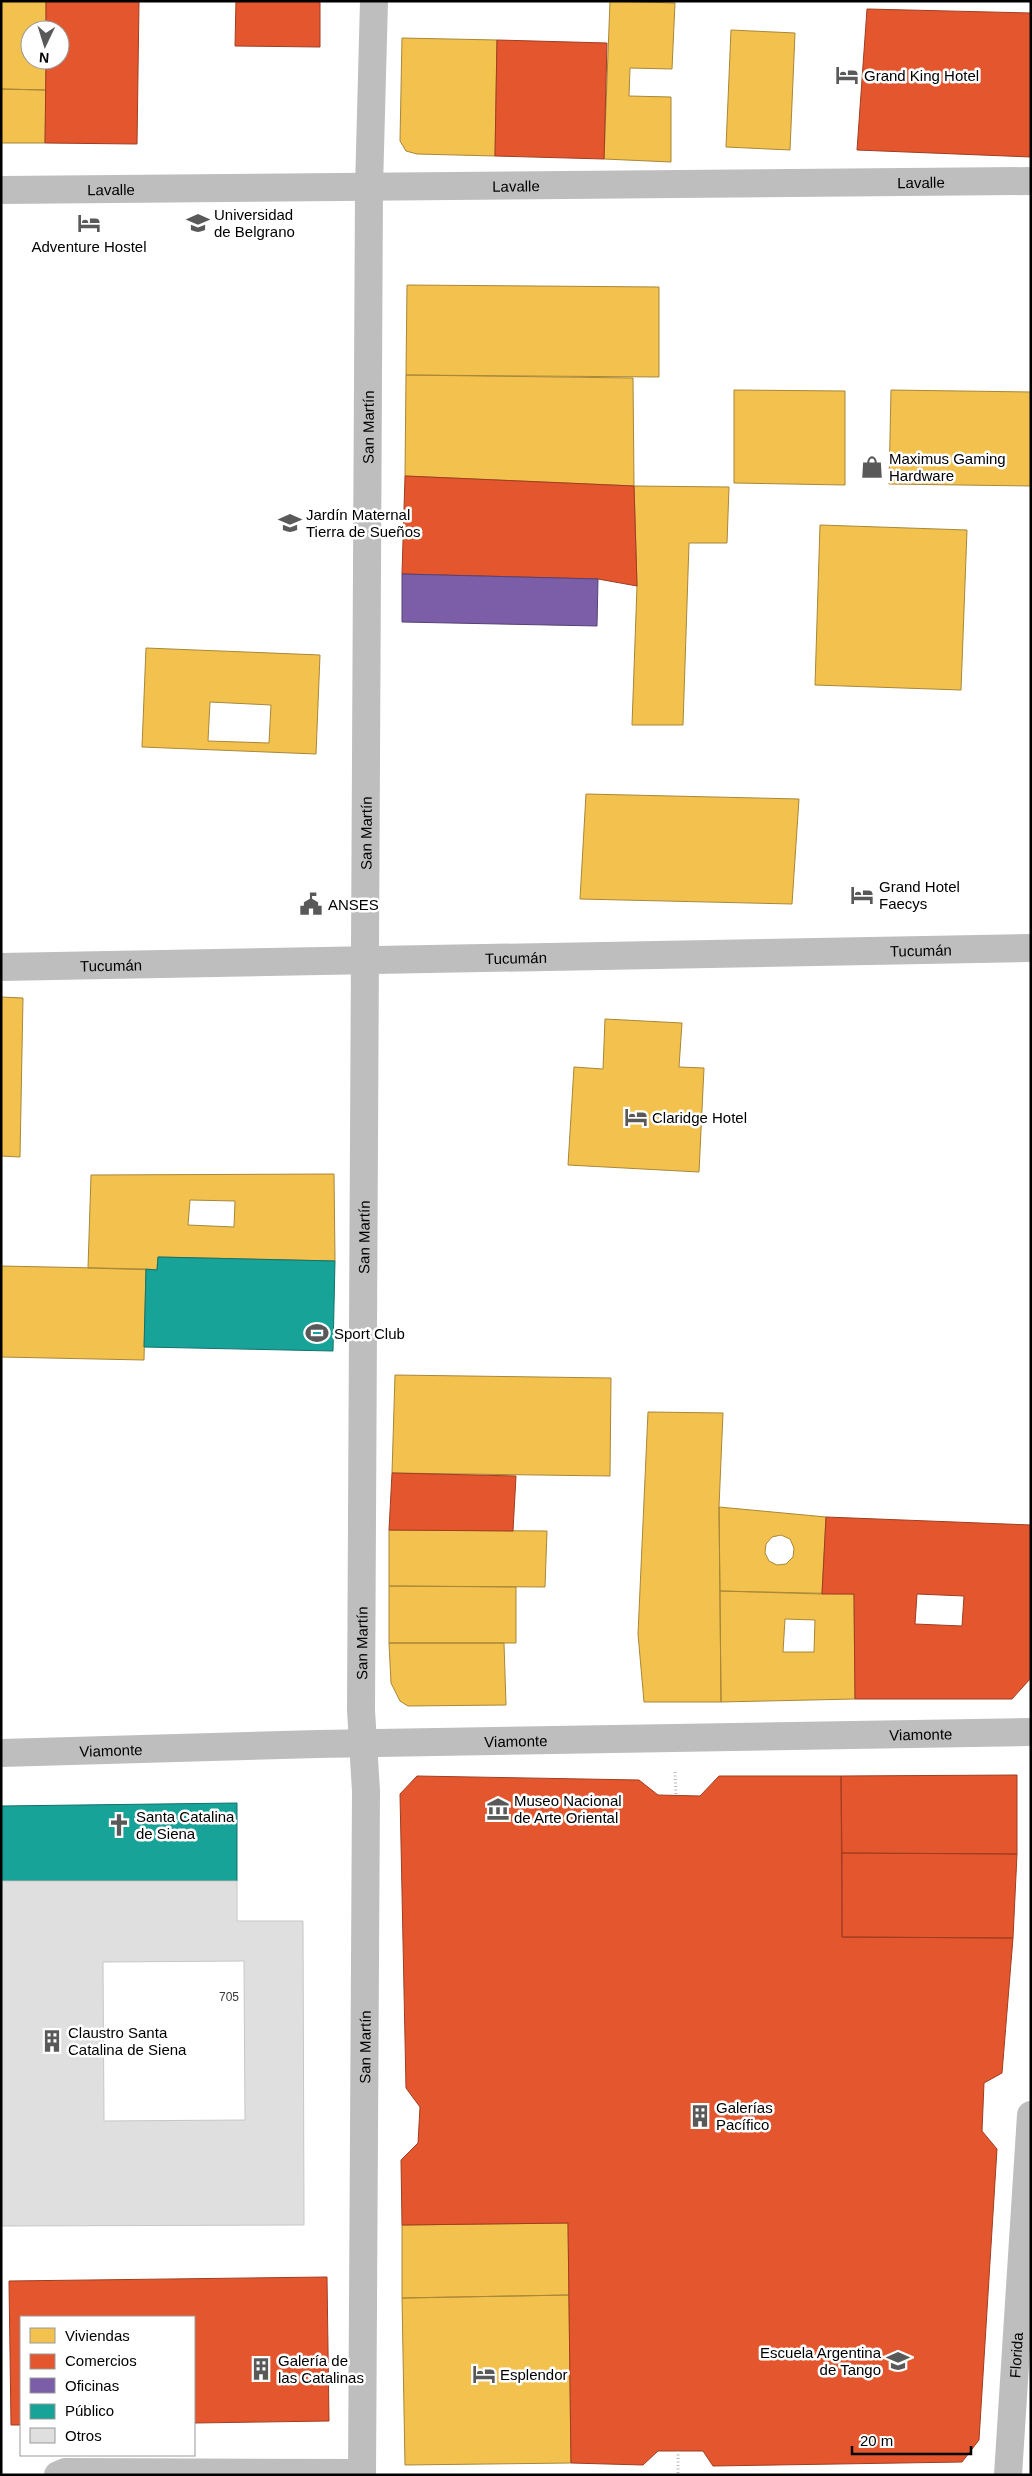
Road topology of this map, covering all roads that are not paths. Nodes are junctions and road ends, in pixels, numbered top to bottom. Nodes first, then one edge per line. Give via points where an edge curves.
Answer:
1 (374, 1) edge
2 (1031, 181) edge
3 (369, 188) junction
4 (1, 190) edge
5 (1031, 948) edge
6 (364, 960) junction
7 (1, 967) edge
8 (1031, 1732) edge
9 (363, 1744) junction
10 (1, 1753) edge
11 (1031, 2115) edge
12 (362, 2474) edge
13 (58, 2475) edge
14 (1008, 2475) edge

1 - 3 street, San Martín
2 - 3 street, Lavalle
3 - 4 street, Lavalle
3 - 6 street, San Martín
5 - 6 street, Tucumán
6 - 7 street, Tucumán
6 - 9 street, San Martín
8 - 9 street, Viamonte
9 - 10 street, Viamonte
9 - 12 street, San Martín via 366,1840
11 - 14 street, Florida
12 - 13 street via 65,2472

